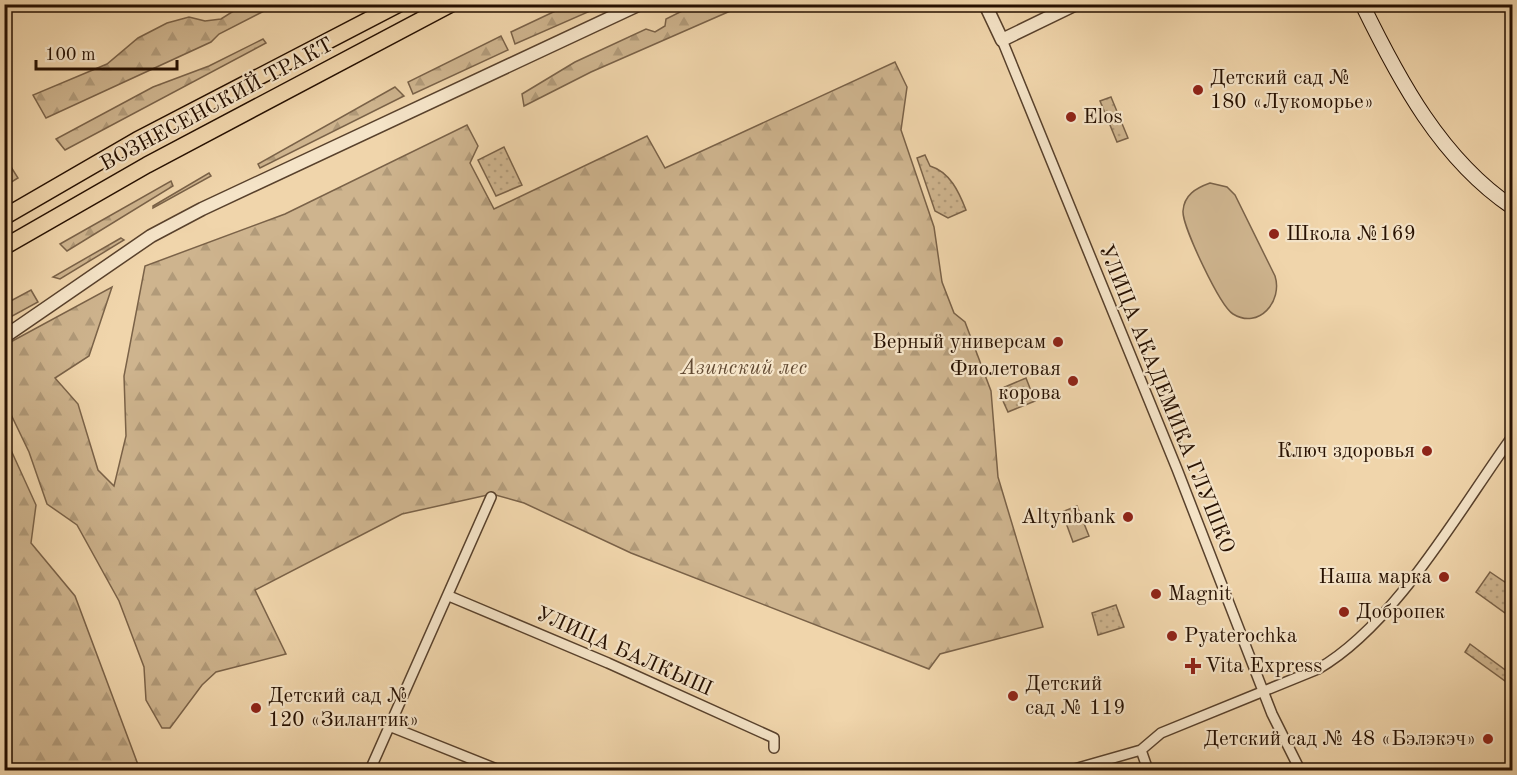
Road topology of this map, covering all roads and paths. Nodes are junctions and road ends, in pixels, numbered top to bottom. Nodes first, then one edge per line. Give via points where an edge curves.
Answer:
1 (399, 4) edge
2 (451, 4) edge
3 (640, 4) edge
4 (985, 4) edge
5 (1076, 4) edge
6 (1362, 4) edge
7 (1002, 40) junction
8 (1512, 207) edge
9 (4, 218) edge
10 (4, 247) edge
11 (4, 337) edge
12 (1512, 437) edge
13 (490, 497) dead end
14 (449, 596) junction
15 (1263, 692) junction
16 (389, 726) junction
17 (774, 748) dead end
18 (1141, 750) junction
19 (370, 771) edge
20 (500, 771) edge
21 (1071, 771) edge
22 (1148, 771) edge
23 (1300, 771) edge

1 - 9 main road, ВОЗНЕСЕНСКИЙ ТРАКТ via 137,140
2 - 10 main road, ВОЗНЕСЕНСКИЙ ТРАКТ via 147,165
3 - 11 street via 171,225 107,264
4 - 7 street
5 - 7 street
6 - 8 main road via 1422,113 1467,169
7 - 15 street, УЛИЦА АКАДЕМИКА ГЛУШКО via 1177,469
12 - 15 street via 1396,599 1368,630 1328,663
13 - 14 street
14 - 16 street
14 - 17 street, УЛИЦА БАЛКЫШ via 774,738
15 - 18 street via 1161,734
15 - 23 street, УЛИЦА АКАДЕМИКА ГЛУШКО
16 - 19 street
16 - 20 street
18 - 21 street
18 - 22 street

